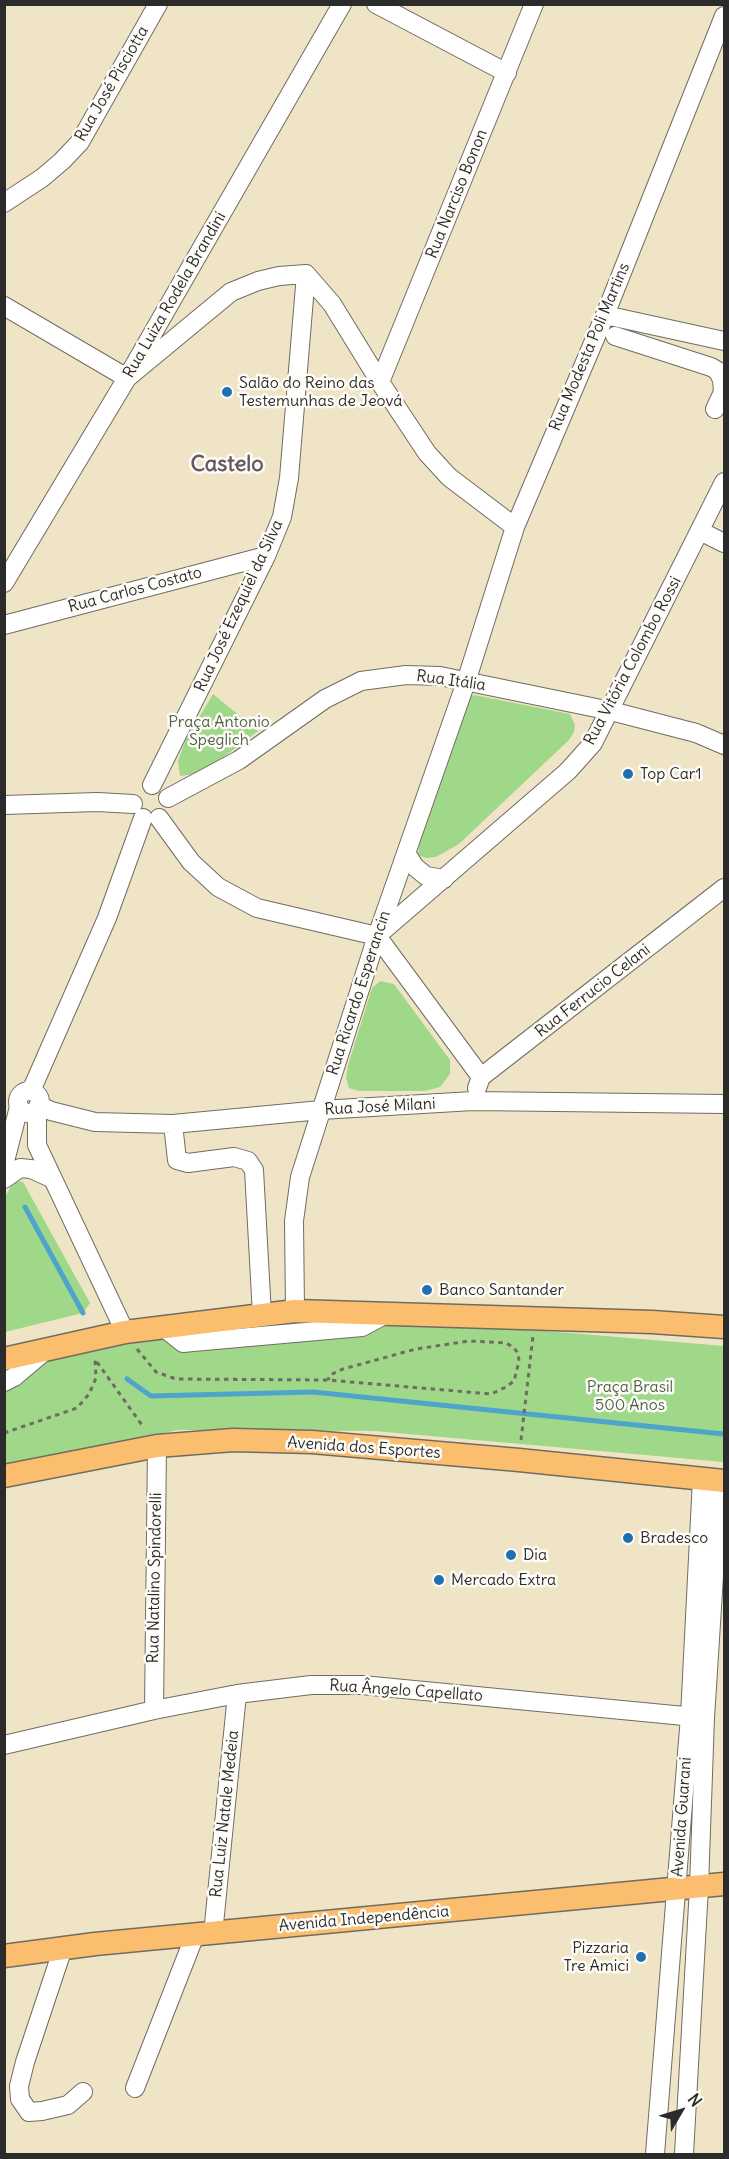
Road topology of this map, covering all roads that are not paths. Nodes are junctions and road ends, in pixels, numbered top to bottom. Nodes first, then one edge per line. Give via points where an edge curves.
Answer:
1 (158, 4) edge
2 (342, 4) edge
3 (376, 4) edge
4 (534, 4) edge
5 (724, 16) edge
6 (507, 73) junction
7 (4, 203) edge
8 (306, 274) junction
9 (4, 306) edge
10 (604, 315) junction
11 (615, 336) dead end
12 (724, 341) edge
13 (127, 378) junction
14 (723, 379) edge
15 (380, 382) junction
16 (716, 409) dead end
17 (724, 482) edge
18 (515, 527) junction
19 (700, 531) junction
20 (724, 543) edge
21 (266, 556) junction
22 (4, 584) edge
23 (4, 625) edge
24 (466, 682) junction
25 (611, 711) junction
26 (724, 745) edge
27 (152, 784) junction
28 (168, 798) junction
29 (4, 806) edge
30 (145, 813) junction
31 (406, 854) junction
32 (444, 879) junction
33 (724, 888) edge
34 (377, 936) junction
35 (482, 1077) junction
36 (25, 1100) edge
37 (472, 1101) junction
38 (724, 1104) edge
39 (321, 1110) junction
40 (173, 1124) junction
41 (4, 1165) edge
42 (51, 1178) junction
43 (4, 1179) edge
44 (295, 1311) junction
45 (388, 1313) junction
46 (262, 1315) junction
47 (163, 1327) junction
48 (724, 1327) edge
49 (125, 1332) junction
50 (47, 1348) junction
51 (4, 1359) edge
52 (4, 1382) edge
53 (157, 1446) junction
54 (4, 1476) edge
55 (716, 1480) edge
56 (237, 1694) junction
57 (154, 1710) junction
58 (697, 1717) junction
59 (4, 1745) edge
60 (724, 1884) edge
61 (688, 1888) junction
62 (204, 1935) junction
63 (63, 1948) junction
64 (4, 1956) edge
65 (135, 2088) dead end
66 (83, 2092) dead end
67 (655, 2154) edge
68 (684, 2154) edge

1 - 7 street, Rua José Pisciotta via 80,142 42,178
2 - 13 street, Rua Luiza Rodela Brandini
3 - 6 street
4 - 6 street, Rua Narciso Bonon
5 - 10 street, Rua Modesta Poli Martins
6 - 15 street, Rua Narciso Bonon
8 - 13 street via 258,281 231,292
8 - 15 street via 332,304
8 - 21 street, Rua José Ezequiel da Silva via 290,478 282,517
9 - 13 street
10 - 12 street
10 - 18 street, Rua Modesta Poli Martins
11 - 14 street via 711,366
13 - 22 street, Rua Luiza Rodela Brandini
14 - 16 street
15 - 18 street via 427,453 449,477
17 - 19 street, Rua Vitória Colombo Rossi
18 - 24 street, Rua Modesta Poli Martins
19 - 20 street
19 - 25 street, Rua Vitória Colombo Rossi
21 - 23 street, Rua Carlos Costato
21 - 27 street, Rua José Ezequiel da Silva
24 - 25 street, Rua Itália
24 - 28 street, Rua Itália via 406,675 361,681 325,699 238,760
24 - 31 street, Rua Ricardo Esperancin
25 - 26 street, Rua Itália via 696,733
25 - 32 street, Rua Vitória Colombo Rossi via 593,743 568,771
27 - 28 street
27 - 30 street via 136,792
28 - 30 street via 167,809
29 - 30 street via 98,802
30 - 34 street via 218,887 237,898 257,908
30 - 36 street via 107,918
31 - 32 street via 426,876
31 - 34 street, Rua Ricardo Esperancin
32 - 34 street, Rua Vitória Colombo Rossi
33 - 35 street, Rua Ferrucio Celani
34 - 35 street
34 - 39 street, Rua Ricardo Esperancin
35 - 37 street, Rua Ferrucio Celani
36 - 40 street, Rua José Milani via 96,1122
36 - 41 street
36 - 42 street
37 - 38 street, Rua José Milani
37 - 39 street, Rua José Milani
39 - 40 street, Rua José Milani
39 - 44 street, Rua Ricardo Esperancin via 298,1188 294,1221
40 - 46 street via 177,1160 188,1163 234,1156 248,1161 254,1170
42 - 43 street via 21,1168
42 - 49 street
44 - 45 main road
44 - 46 main road
45 - 47 street via 362,1326 183,1343
45 - 48 main road
46 - 47 main road
47 - 49 main road
49 - 50 main road
50 - 51 main road
50 - 52 street
53 - 54 main road, Avenida dos Esportes
53 - 55 main road, Avenida dos Esportes via 233,1440 312,1443
53 - 57 street, Rua Natalino Spindorelli
55 - 58 street, Avenida Guarani
56 - 57 street, Rua Ângelo Capellato
56 - 58 street, Rua Ângelo Capellato via 311,1685 362,1685
56 - 62 street, Rua Luiz Natale Medeia
57 - 59 street, Rua Ângelo Capellato
58 - 61 street, Avenida Guarani
60 - 61 main road, Avenida Independência
61 - 62 main road, Avenida Independência
61 - 67 street, Avenida Guarani
61 - 68 street, Avenida Guarani
62 - 63 main road, Avenida Independência
62 - 65 street, Rua Luiz Natale Medeia
63 - 64 main road, Avenida Independência
63 - 66 street via 25,2062 20,2099 29,2112 42,2111 68,2105

